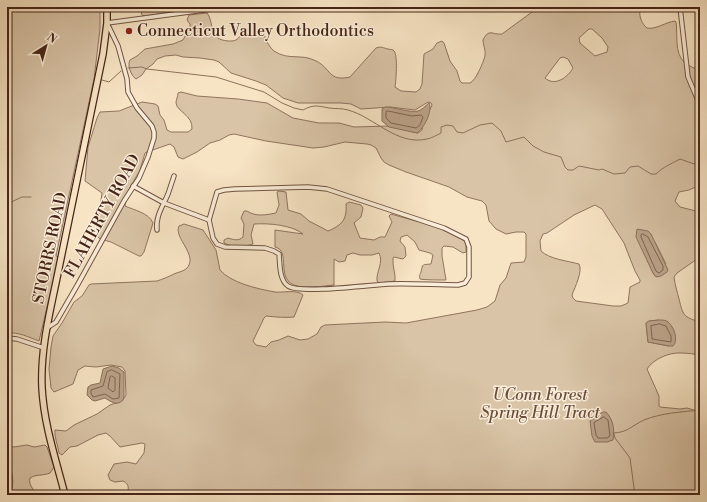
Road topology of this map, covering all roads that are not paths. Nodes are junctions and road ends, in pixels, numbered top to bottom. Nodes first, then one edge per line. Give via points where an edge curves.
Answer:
1 (108, 7) edge
2 (227, 7) edge
3 (680, 7) edge
4 (107, 23) junction
5 (700, 105) edge
6 (174, 176) dead end
7 (133, 186) junction
8 (164, 203) junction
9 (209, 220) junction
10 (157, 230) dead end
11 (47, 328) junction
12 (7, 338) edge
13 (44, 348) junction
14 (65, 495) edge

1 - 4 main road, STORRS ROAD
2 - 4 street
3 - 5 street via 688,77
4 - 7 street, FLAHERTY ROAD via 118,46 128,92 154,132 152,147 145,165
4 - 11 main road, STORRS ROAD via 103,54
6 - 8 street
7 - 8 street
7 - 11 street, FLAHERTY ROAD via 56,322
8 - 9 street
8 - 10 street via 156,224
9 - 9 street via 217,192 224,190 308,187 327,190 444,228 466,239 469,247 468,277 465,283 458,285 414,283 294,289 282,279 279,254 265,248 225,247 217,244 212,238
11 - 13 main road, STORRS ROAD
12 - 13 street
13 - 14 main road, STORRS ROAD via 44,406

